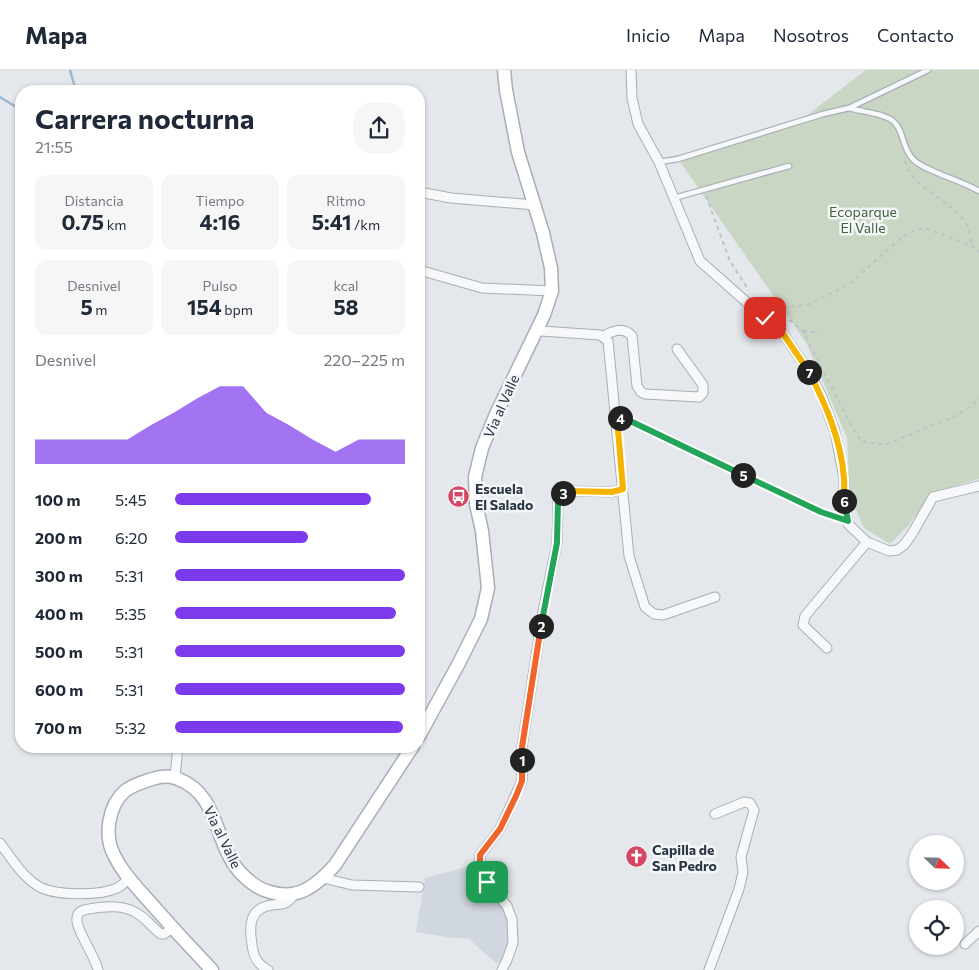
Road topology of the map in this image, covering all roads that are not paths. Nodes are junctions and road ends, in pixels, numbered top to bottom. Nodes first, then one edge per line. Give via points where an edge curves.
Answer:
1 (504, 70) edge
2 (631, 70) edge
3 (928, 70) edge
4 (849, 108) junction
5 (659, 162) junction
6 (789, 166) dead end
7 (979, 192) edge
8 (425, 193) edge
9 (674, 198) junction
10 (535, 205) junction
11 (425, 272) edge
12 (552, 291) junction
13 (537, 328) junction
14 (604, 336) junction
15 (677, 349) dead end
16 (617, 418) junction
17 (979, 486) edge
18 (623, 489) junction
19 (848, 521) junction
20 (867, 542) junction
21 (715, 598) dead end
22 (827, 648) dead end
23 (425, 722) edge
24 (177, 753) edge
25 (408, 753) edge
26 (175, 777) junction
27 (715, 814) dead end
28 (0, 843) edge
29 (129, 878) junction
30 (323, 878) junction
31 (419, 887) dead end
32 (295, 893) junction
33 (172, 928) junction
34 (979, 931) edge
35 (965, 944) dead end
36 (98, 970) edge
37 (212, 970) edge
38 (268, 970) edge
39 (502, 970) edge
40 (709, 970) edge

1 - 10 main road, Via al Valle via 518,152
2 - 5 street via 632,98 638,124
3 - 4 lane
4 - 5 lane
4 - 7 lane via 896,122 908,154 918,163
5 - 9 street
6 - 9 lane
8 - 10 street
9 - 19 street via 700,261 784,335 809,372 835,432
10 - 12 main road, Via al Valle via 551,268
11 - 12 street via 482,288
12 - 13 main road, Via al Valle
13 - 14 street via 541,331
13 - 23 main road, Via al Valle via 496,414 482,448 475,477 488,588 482,619
14 - 15 street via 612,331 631,334 637,386 641,392 700,397 703,385
14 - 16 street via 609,343
16 - 18 street
16 - 19 lane via 626,419 821,512
17 - 20 street via 934,497 912,534 897,550 889,551
18 - 21 street via 630,556 645,607 654,614 663,615
18 - 39 street via 612,492 569,491 558,501 557,543 522,747 522,781 500,829 480,855 484,878 507,906 513,926 511,952
19 - 20 street
20 - 22 street via 805,616 803,625
24 - 26 street
25 - 30 main road, Via al Valle via 336,865
26 - 29 main road via 159,776 133,786 124,792 112,810 109,832 113,853
26 - 32 main road, Via al Valle via 198,790 207,802 238,871 269,892 287,896
27 - 40 street via 744,802 750,803 754,810 741,857 743,872 739,889
28 - 29 street via 39,886 60,893 108,891 118,888
29 - 33 main road
30 - 31 street via 352,885
30 - 32 main road, Via al Valle via 307,890
32 - 38 street via 287,902 262,908 250,923 254,956
33 - 36 street via 161,934 140,914 124,908 103,906 82,910 77,922
33 - 37 main road
34 - 35 street

